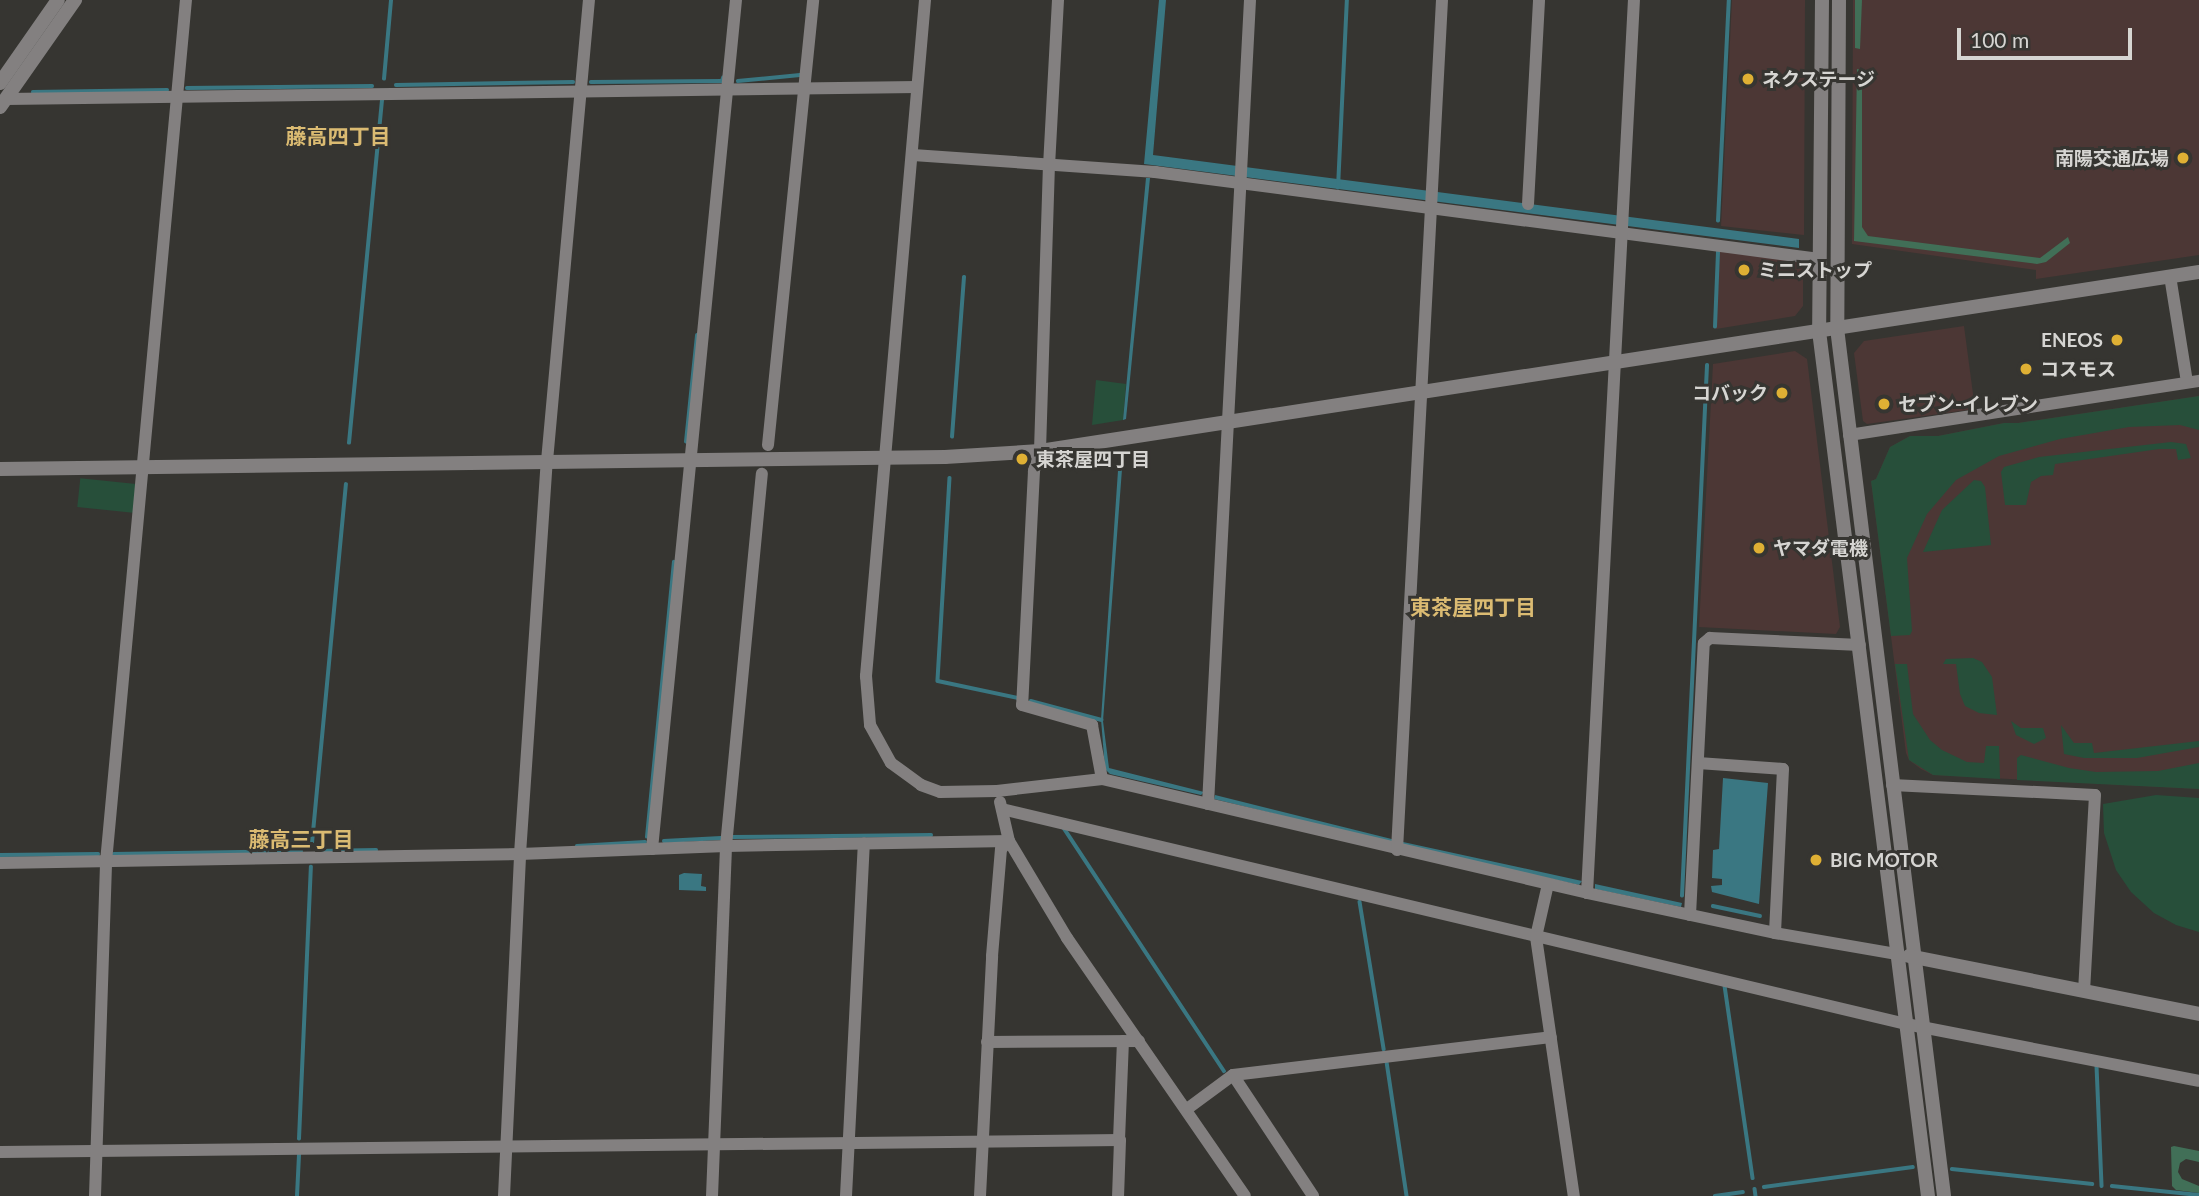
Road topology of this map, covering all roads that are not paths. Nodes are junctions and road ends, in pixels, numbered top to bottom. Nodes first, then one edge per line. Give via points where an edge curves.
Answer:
1 (58, 0) edge
2 (75, 0) edge
3 (186, 0) edge
4 (589, 0) edge
5 (736, 0) edge
6 (813, 0) edge
7 (925, 0) edge
8 (1058, 0) edge
9 (1250, 0) edge
10 (1442, 0) edge
11 (1539, 0) edge
12 (1634, 0) edge
13 (1822, 0) edge
14 (1839, 0) edge
15 (0, 83) edge
16 (917, 87) junction
17 (803, 88) junction
18 (727, 89) junction
19 (580, 91) junction
20 (177, 98) junction
21 (3, 103) edge
22 (914, 155) junction
23 (1049, 164) junction
24 (1240, 180) junction
25 (1432, 199) junction
26 (1528, 204) dead end
27 (1622, 225) junction
28 (1819, 259) junction
29 (2199, 272) edge
30 (2170, 276) junction
31 (1837, 328) junction
32 (1819, 331) junction
33 (1614, 362) junction
34 (2193, 382) edge
35 (1423, 392) junction
36 (1230, 420) junction
37 (1849, 435) junction
38 (768, 445) dead end
39 (1040, 451) junction
40 (884, 458) junction
41 (547, 461) junction
42 (691, 461) junction
43 (143, 468) junction
44 (0, 469) edge
45 (762, 474) dead end
46 (1860, 645) junction
47 (1698, 763) junction
48 (1101, 779) junction
49 (1892, 785) junction
50 (997, 792) junction
51 (1208, 804) junction
52 (1002, 809) junction
53 (1009, 841) junction
54 (864, 844) junction
55 (726, 846) junction
56 (652, 849) junction
57 (1397, 850) junction
58 (520, 854) junction
59 (106, 862) junction
60 (0, 863) edge
61 (1548, 884) junction
62 (1587, 893) junction
63 (1690, 915) junction
64 (1775, 933) junction
65 (1536, 937) junction
66 (1897, 954) junction
67 (1914, 957) junction
68 (2084, 990) junction
69 (2199, 1014) edge
70 (1906, 1024) junction
71 (1923, 1026) junction
72 (1550, 1037) junction
73 (987, 1041) junction
74 (1124, 1041) junction
75 (1139, 1041) junction
76 (1233, 1075) junction
77 (2199, 1081) edge
78 (1186, 1109) junction
79 (1119, 1140) junction
80 (982, 1142) junction
81 (849, 1143) junction
82 (714, 1145) junction
83 (506, 1146) junction
84 (96, 1151) junction
85 (0, 1152) edge
86 (94, 1196) edge
87 (504, 1196) edge
88 (712, 1196) edge
89 (846, 1196) edge
90 (980, 1196) edge
91 (1118, 1196) edge
92 (1245, 1196) edge
93 (1313, 1196) edge
94 (1574, 1196) edge
95 (1928, 1196) edge
96 (1944, 1196) edge

1 - 15 street
2 - 21 street
3 - 20 street
4 - 19 street
5 - 18 street
6 - 17 street
7 - 16 street
8 - 23 street
9 - 24 street
10 - 25 street
11 - 26 street
12 - 27 street
13 - 28 street
14 - 31 street
16 - 17 street
16 - 22 street
17 - 18 street
17 - 38 street
18 - 19 street
18 - 42 street
19 - 20 street
19 - 41 street
20 - 21 street
20 - 43 street
22 - 23 street
22 - 40 street
23 - 24 street
23 - 39 street
24 - 25 street
24 - 36 street
25 - 27 street
25 - 35 street
27 - 28 street
27 - 33 street
28 - 32 street
29 - 30 street
30 - 31 street
30 - 34 street
31 - 32 street
31 - 37 street
32 - 33 street
32 - 46 street
33 - 35 street
33 - 62 street
34 - 37 street
35 - 36 street
35 - 57 street
36 - 39 street
36 - 51 street
37 - 49 street
39 - 40 street
39 - 48 street via 1034,471 1022,705 1092,725
40 - 42 street
40 - 50 street via 866,676 870,725 891,763 921,785 940,792
41 - 42 street
41 - 43 street
41 - 58 street
42 - 56 street
43 - 44 street
43 - 59 street
45 - 55 street
46 - 47 street via 1710,638 1704,643
46 - 66 street
47 - 63 street
47 - 64 street via 1783,769
48 - 50 street
48 - 51 street
49 - 67 street
49 - 68 street via 2095,796
50 - 52 street
51 - 57 street
52 - 53 street
52 - 65 street
53 - 54 street
53 - 73 street via 1001,849
53 - 75 street via 1067,938
54 - 55 street
54 - 81 street
55 - 56 street
55 - 82 street
56 - 58 street
57 - 61 street
58 - 59 street
58 - 83 street
59 - 60 street
59 - 84 street
61 - 62 street
61 - 65 street
62 - 63 street
63 - 64 street
64 - 66 street
65 - 70 street
65 - 72 street
66 - 67 street
66 - 70 street
67 - 68 street
67 - 71 street
68 - 69 street
70 - 71 street
70 - 95 street
71 - 77 street
71 - 96 street
72 - 76 street
72 - 94 street
73 - 74 street
73 - 80 street
74 - 75 street
74 - 79 street
75 - 78 street
76 - 78 street
76 - 93 street
78 - 92 street
79 - 80 street
79 - 91 street
80 - 81 street
80 - 90 street
81 - 82 street
81 - 89 street
82 - 83 street
82 - 88 street
83 - 84 street
83 - 87 street
84 - 85 street
84 - 86 street

